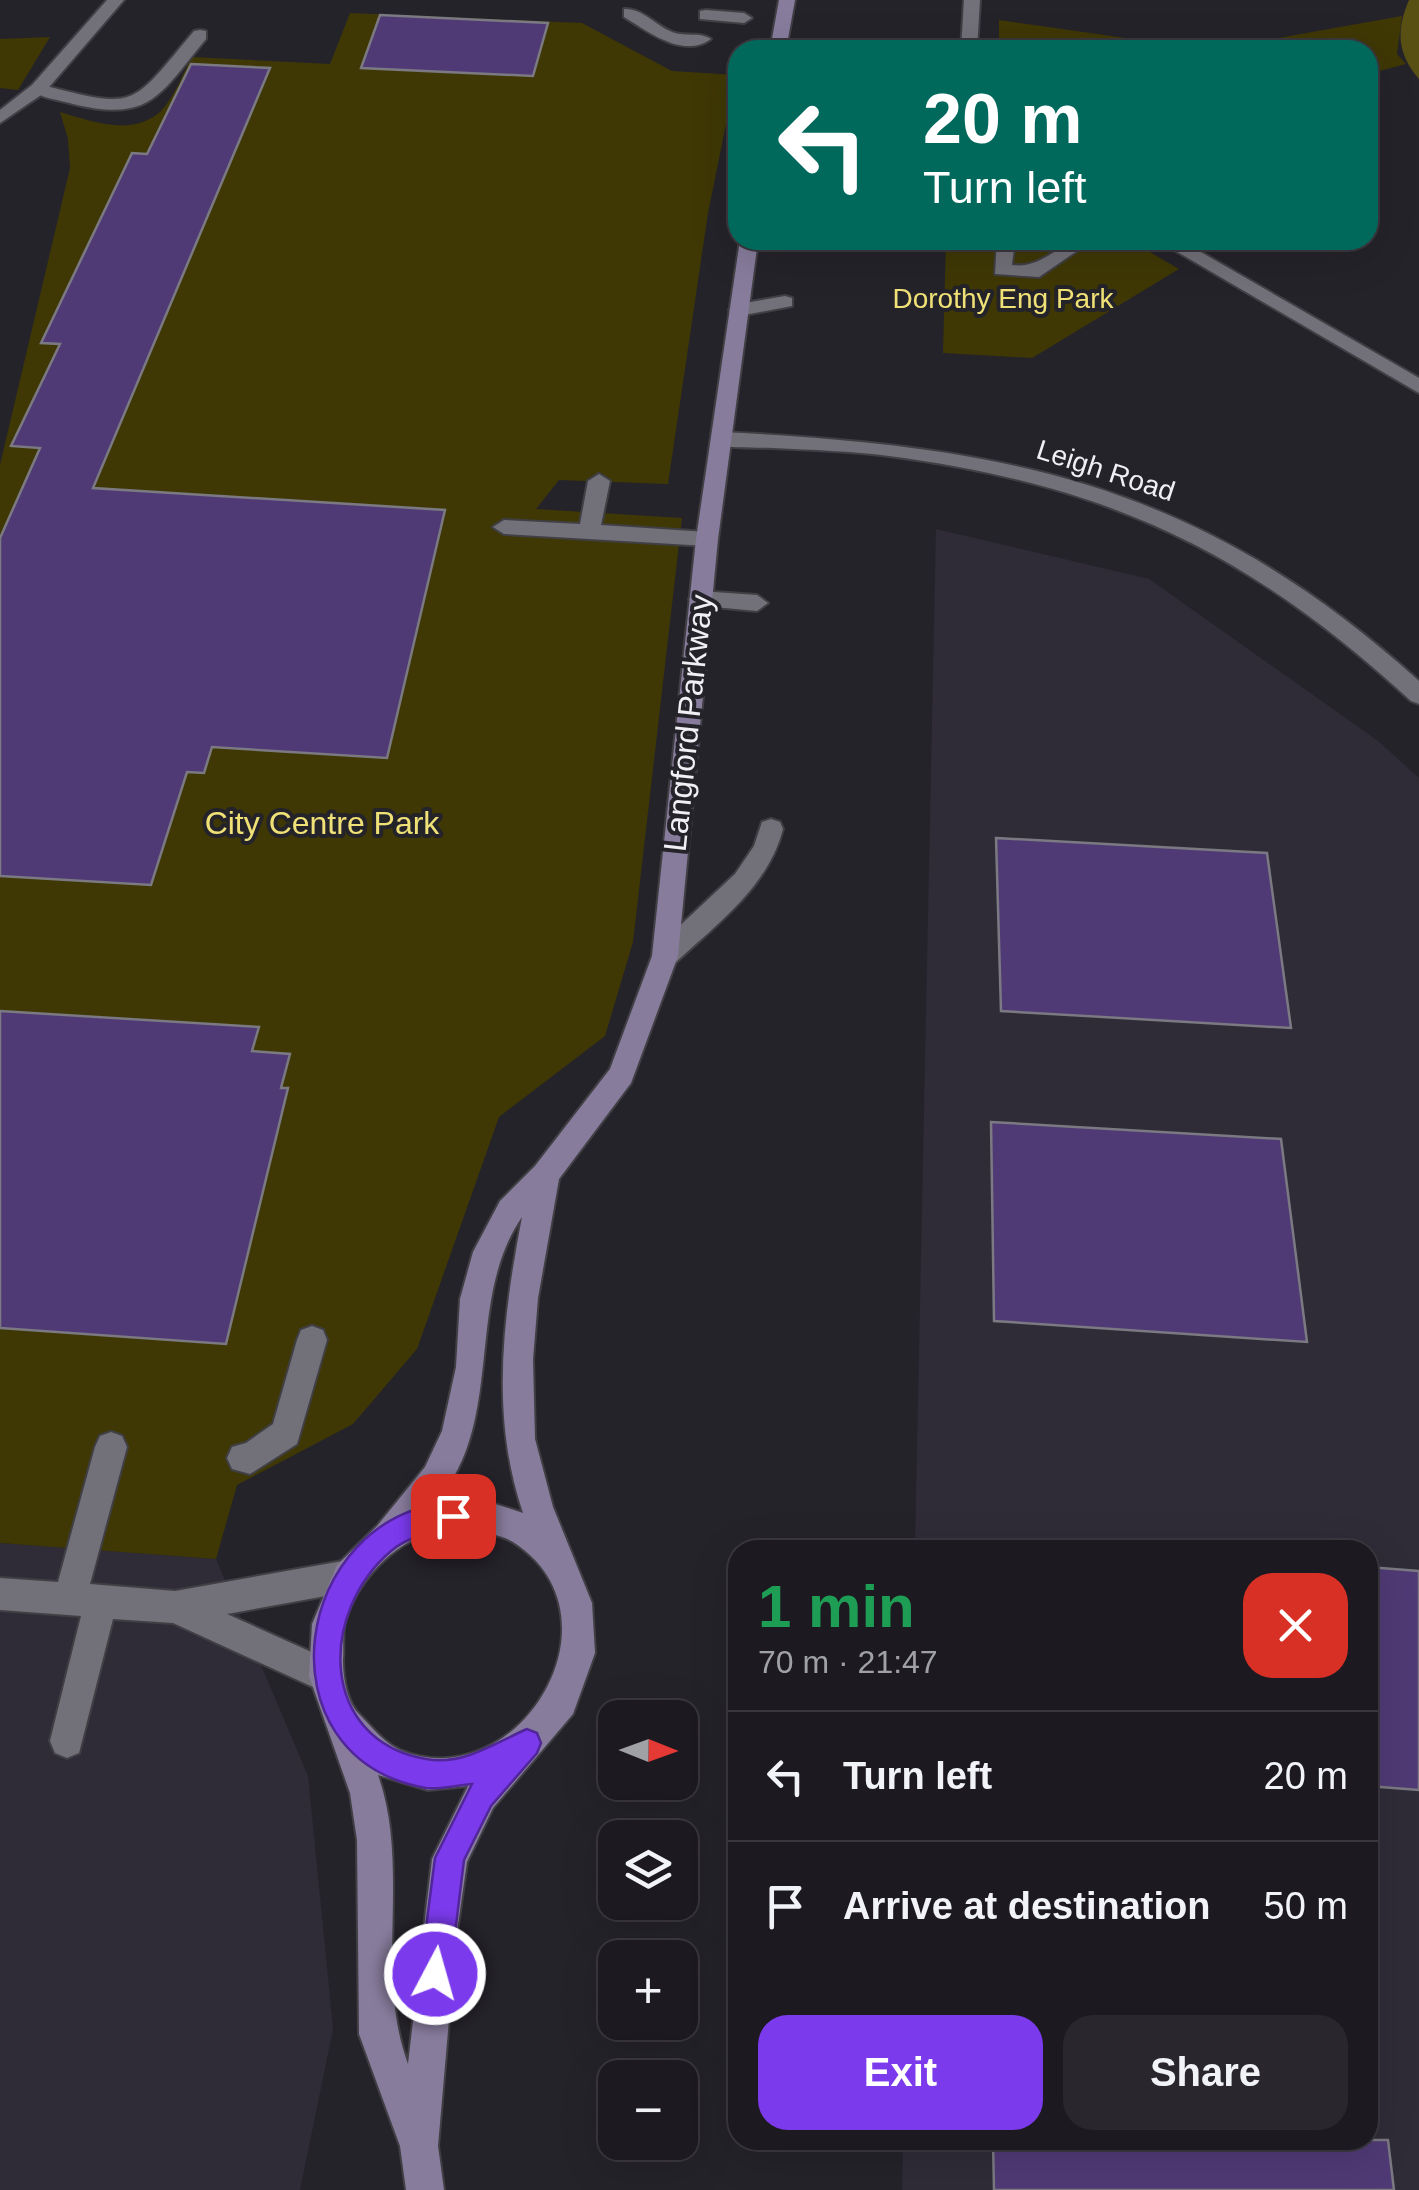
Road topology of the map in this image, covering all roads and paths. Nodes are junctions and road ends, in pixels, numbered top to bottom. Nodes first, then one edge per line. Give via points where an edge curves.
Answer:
1 (116, 0) edge
2 (787, 0) edge
3 (972, 0) edge
4 (630, 13) dead end
5 (706, 15) dead end
6 (744, 18) dead end
7 (200, 35) dead end
8 (704, 39) dead end
9 (780, 40) edge
10 (970, 40) edge
11 (38, 89) junction
12 (1, 116) edge
13 (747, 250) edge
14 (1005, 250) edge
15 (1068, 250) edge
16 (1183, 250) edge
17 (785, 302) dead end
18 (740, 310) junction
19 (1419, 387) edge
20 (721, 440) junction
21 (599, 481) dead end
22 (504, 527) dead end
23 (589, 532) junction
24 (707, 539) junction
25 (700, 599) junction
26 (757, 602) dead end
27 (1419, 695) edge
28 (771, 829) dead end
29 (665, 956) junction
30 (545, 1174) junction
31 (312, 1340) dead end
32 (111, 1448) dead end
33 (243, 1458) dead end
34 (384, 1539) junction
35 (556, 1559) junction
36 (348, 1576) junction
37 (0, 1594) edge
38 (85, 1601) junction
39 (175, 1608) junction
40 (326, 1676) junction
41 (344, 1723) junction
42 (66, 1740) dead end
43 (527, 1743) junction
44 (419, 2146) junction
45 (425, 2190) edge

1 - 11 street
2 - 9 main road
3 - 10 street
4 - 8 street via 671,38
5 - 6 street
7 - 11 street via 130,108 100,107
11 - 12 street
13 - 18 main road, Langford Parkway
14 - 15 street via 1002,270 1032,273
16 - 19 street
17 - 18 street
18 - 20 main road, Langford Parkway
20 - 24 main road, Langford Parkway
20 - 27 street, Leigh Road via 931,454 1128,503 1270,572 1329,614
21 - 23 street
22 - 23 street
23 - 24 street
24 - 25 main road, Langford Parkway
25 - 26 street
25 - 29 main road, Langford Parkway
28 - 29 street via 754,870
29 - 30 main road, Langford Parkway via 620,1075
30 - 34 main road, Langford Parkway via 510,1210 488,1252 474,1300 457,1432 436,1478
30 - 35 main road, Langford Parkway via 525,1270 518,1421 532,1493
31 - 33 street via 286,1434
32 - 38 street
34 - 35 main road via 429,1517 477,1514 521,1528
34 - 36 main road
35 - 43 main road via 576,1602 578,1653 560,1702
36 - 39 street
36 - 40 main road via 328,1624
37 - 38 street
38 - 39 street
38 - 42 street
39 - 40 street
40 - 41 main road
41 - 43 main road via 380,1758 428,1774 480,1769
41 - 44 main road via 375,1840 378,2034
43 - 44 main road via 480,1796 450,1858
44 - 45 main road

